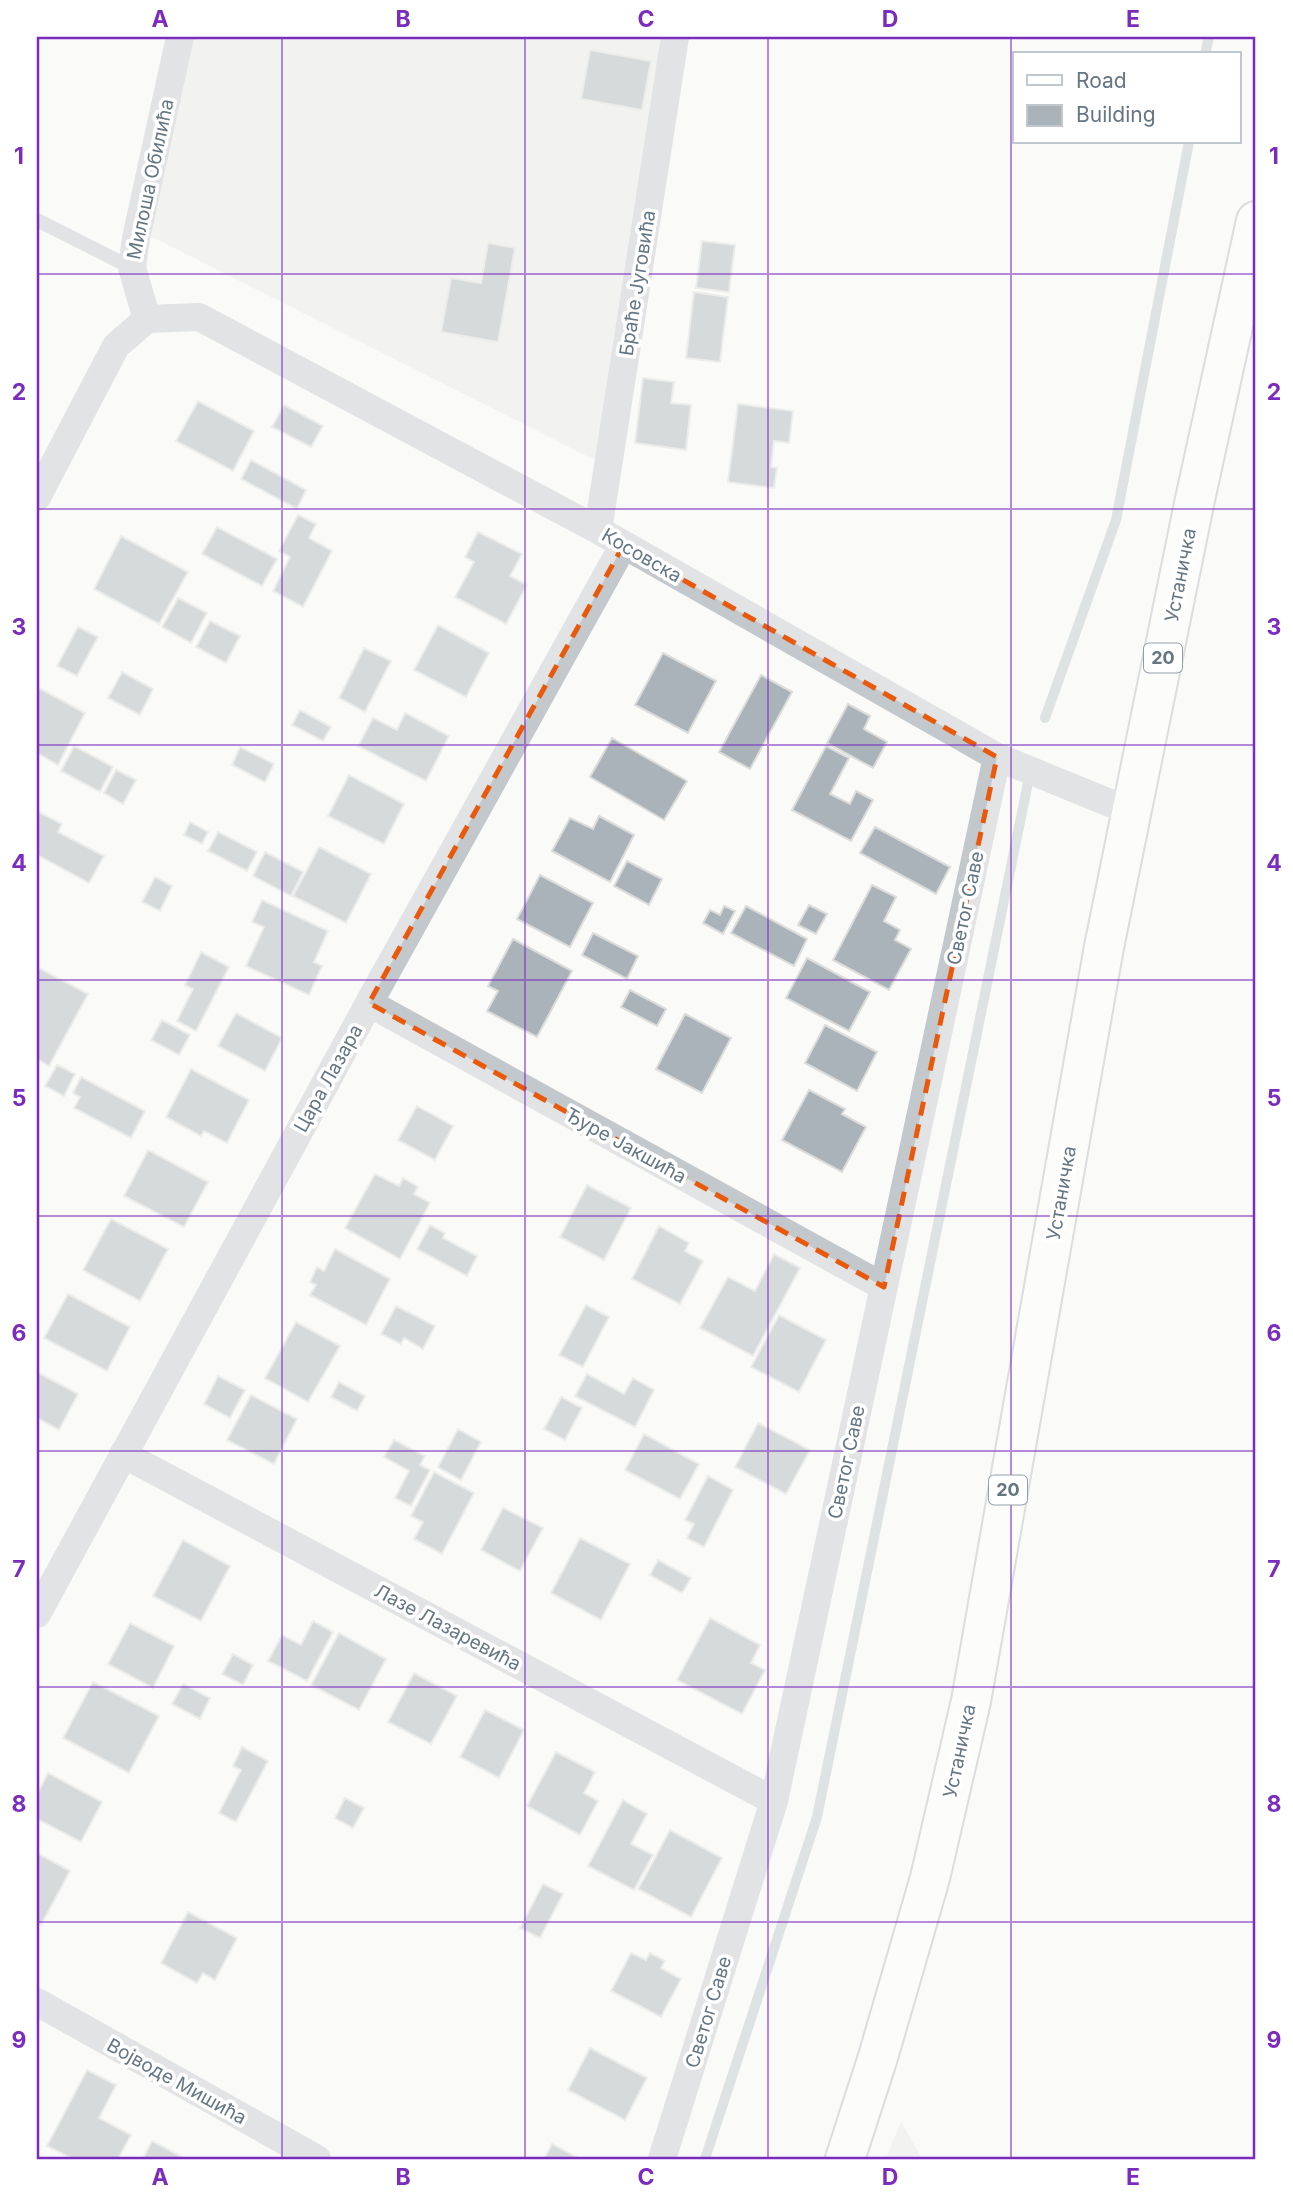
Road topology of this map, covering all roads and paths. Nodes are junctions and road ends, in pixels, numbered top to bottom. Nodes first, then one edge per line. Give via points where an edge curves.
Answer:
1 (180, 37) edge
2 (675, 37) edge
3 (37, 220) edge
4 (1255, 235) edge
5 (132, 268) junction
6 (147, 319) junction
7 (37, 497) edge
8 (598, 530) junction
9 (623, 546) junction
10 (998, 757) junction
11 (1132, 812) junction
12 (369, 1003) junction
13 (884, 1287) junction
14 (123, 1454) junction
15 (37, 1614) edge
16 (774, 1801) junction
17 (37, 2002) edge
18 (317, 2159) edge
19 (662, 2159) edge
20 (845, 2159) edge

1 - 5 street, Милоша Обилића
2 - 8 street, Браће Југовића
3 - 5 lane
4 - 11 main road, Устаничка / 20 via 1194,504
5 - 6 street, Милоша Обилића
6 - 7 street via 116,346
6 - 8 street, Косовска via 199,317
8 - 9 street, Косовска
9 - 10 street, Косовска
9 - 12 street, Цара Лазара
10 - 11 street, Косовска
10 - 13 street, Светог Саве
11 - 20 main road, Устаничка / 20 via 971,1701 930,1878
12 - 13 street, Ђуре Јакшића
12 - 14 street, Цара Лазара
13 - 16 street, Светог Саве
14 - 15 street, Цара Лазара
14 - 16 street, Лазе Лазаревића
16 - 19 street, Светог Саве
17 - 18 street, Војводе Мишића

